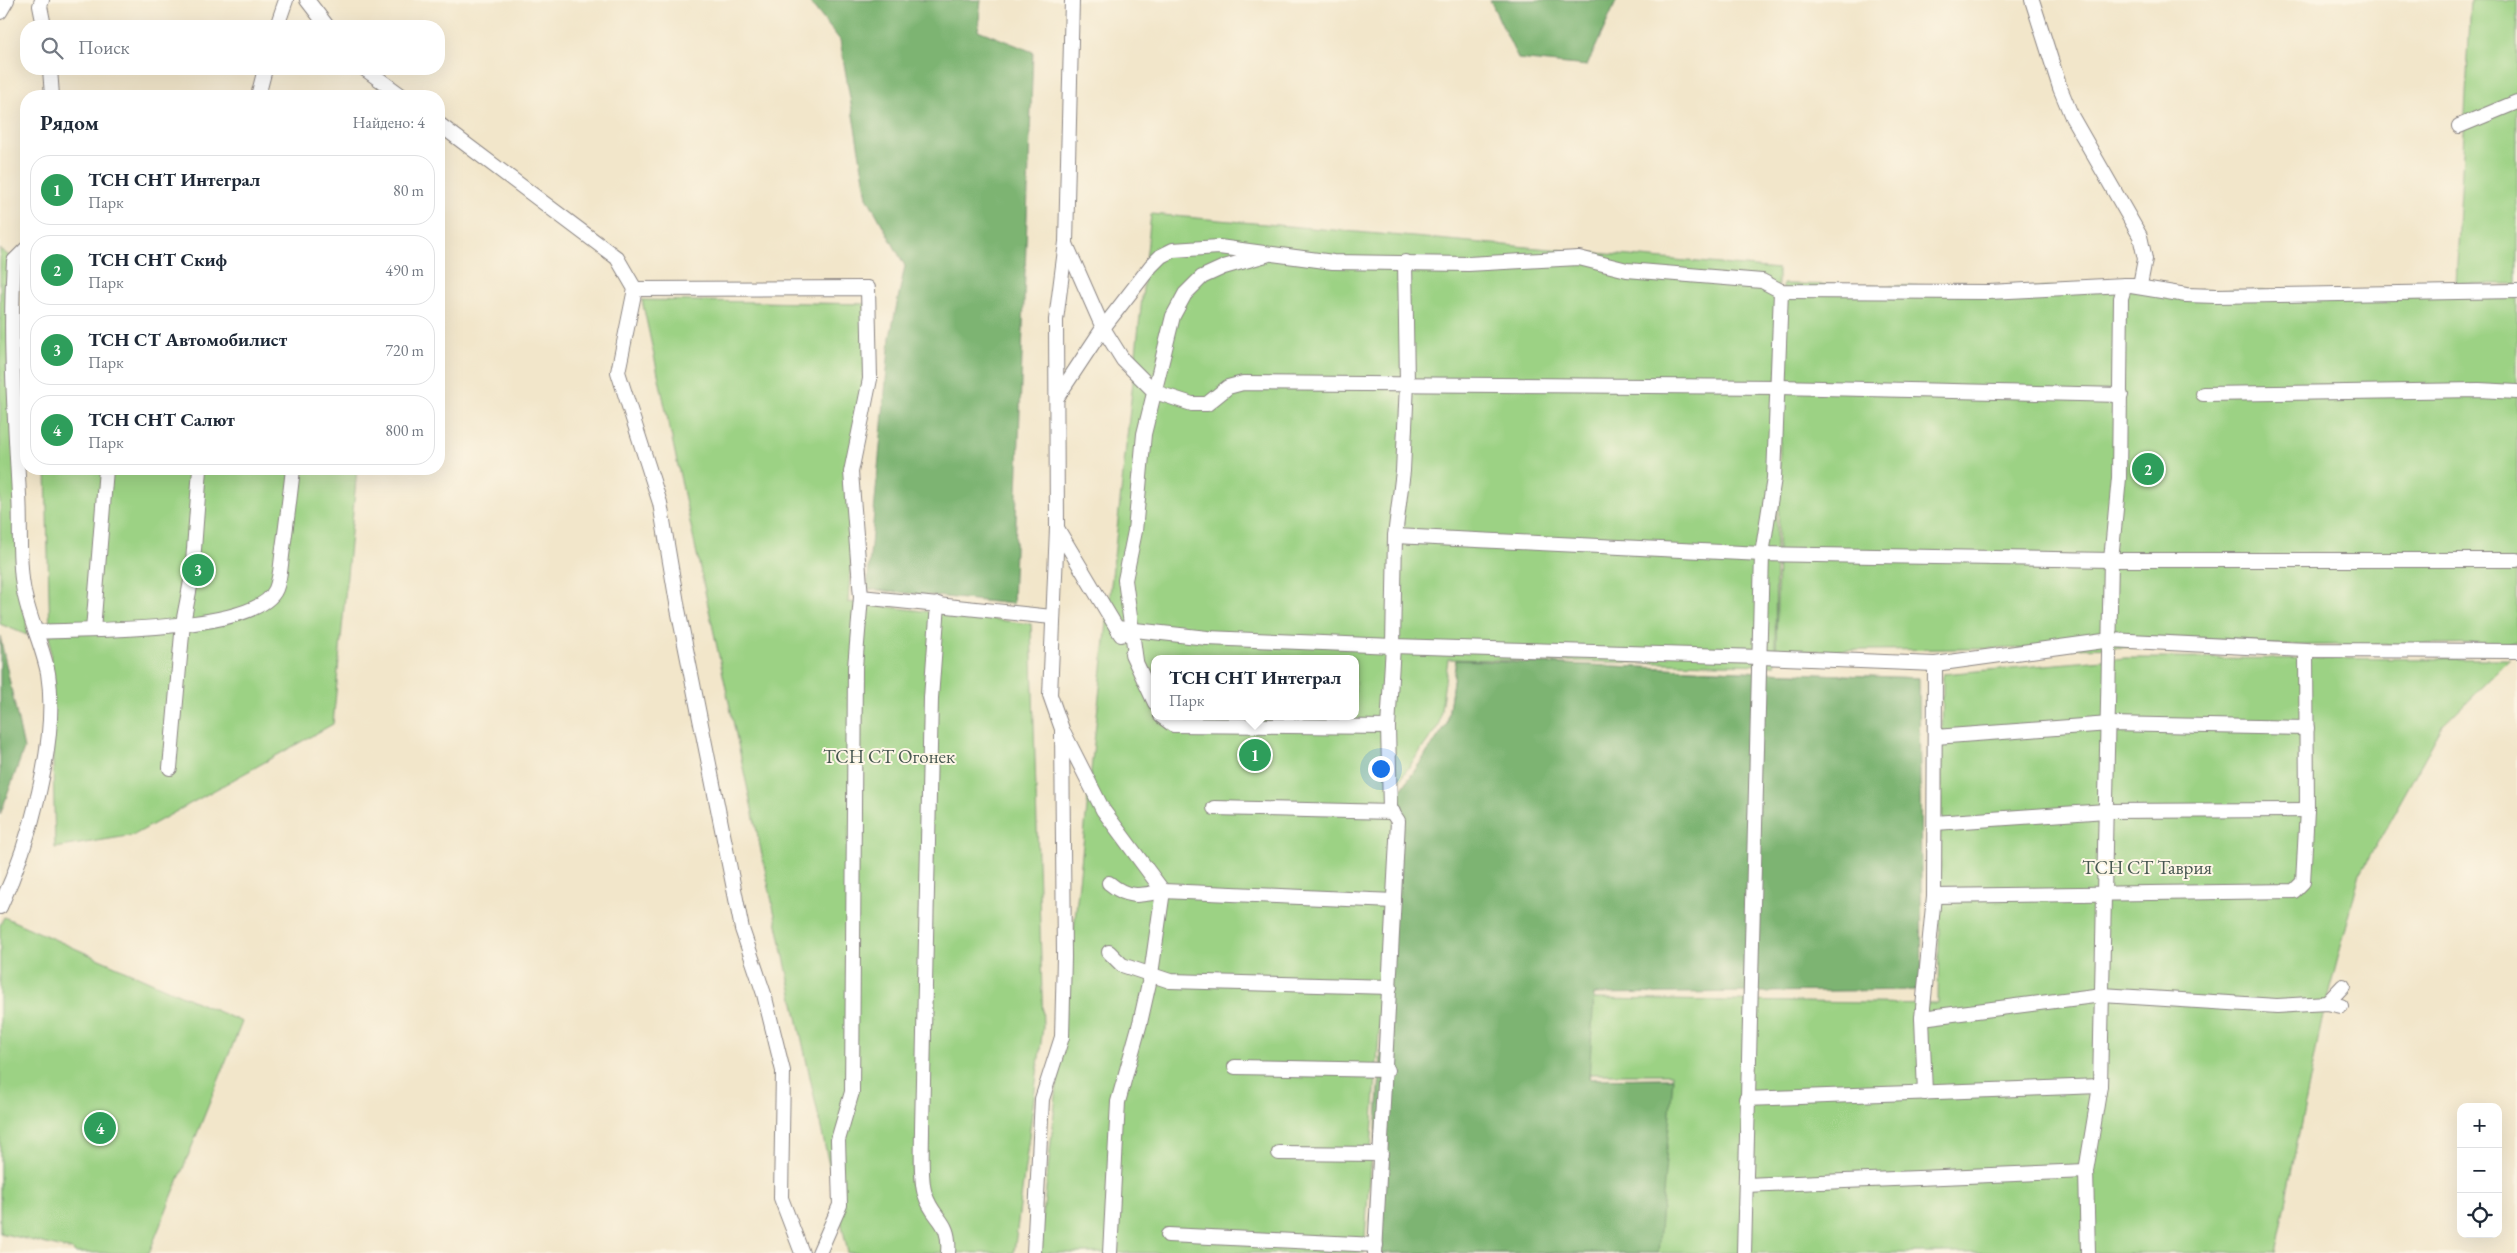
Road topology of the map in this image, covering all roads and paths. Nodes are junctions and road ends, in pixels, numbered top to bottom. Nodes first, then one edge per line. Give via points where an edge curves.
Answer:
1 (7, 0) edge
2 (42, 0) edge
3 (286, 0) edge
4 (307, 0) edge
5 (1072, 0) edge
6 (2032, 0) edge
7 (0, 12) edge
8 (43, 20) edge
9 (279, 20) edge
10 (322, 20) edge
11 (50, 75) edge
12 (263, 75) edge
13 (374, 75) edge
14 (52, 90) edge
15 (260, 90) edge
16 (394, 90) edge
17 (2517, 102) edge
18 (2460, 126) dead end
19 (445, 129) edge
20 (1066, 242) junction
21 (1271, 253) junction
22 (20, 254) edge
23 (1405, 262) junction
24 (2125, 285) junction
25 (635, 289) junction
26 (1781, 291) junction
27 (2517, 291) edge
28 (1103, 328) junction
29 (1407, 383) junction
30 (1778, 387) junction
31 (1155, 392) junction
32 (2517, 392) edge
33 (2203, 394) dead end
34 (2121, 395) junction
35 (1058, 396) junction
36 (106, 475) edge
37 (200, 475) edge
38 (293, 475) edge
39 (1057, 528) junction
40 (1395, 536) junction
41 (1762, 554) junction
42 (2111, 560) junction
43 (2517, 560) edge
44 (861, 597) junction
45 (938, 604) junction
46 (1052, 617) junction
47 (183, 623) junction
48 (1117, 628) junction
49 (93, 630) junction
50 (1132, 630) junction
51 (37, 632) junction
52 (2111, 640) junction
53 (1393, 646) junction
54 (2306, 650) junction
55 (2517, 651) edge
56 (1760, 656) junction
57 (1136, 661) junction
58 (1935, 664) junction
59 (1151, 694) edge
60 (1166, 720) edge
61 (2108, 724) junction
62 (1388, 727) junction
63 (2307, 728) junction
64 (1062, 729) junction
65 (1935, 736) junction
66 (170, 768) dead end
67 (1214, 808) dead end
68 (2307, 810) junction
69 (2106, 811) junction
70 (1393, 812) junction
71 (1934, 823) junction
72 (1109, 883) dead end
73 (1163, 891) junction
74 (2104, 893) junction
75 (1934, 896) junction
76 (1394, 901) junction
77 (0, 907) edge
78 (1109, 952) dead end
79 (1151, 974) junction
80 (1390, 986) junction
81 (2344, 986) dead end
82 (2102, 995) junction
83 (2327, 1003) junction
84 (2341, 1006) dead end
85 (1922, 1018) junction
86 (1235, 1067) dead end
87 (1387, 1070) junction
88 (2100, 1086) junction
89 (1926, 1093) junction
90 (1746, 1099) junction
91 (1279, 1153) dead end
92 (1381, 1154) junction
93 (2086, 1171) junction
94 (1746, 1185) junction
95 (1168, 1236) dead end
96 (1375, 1249) edge
97 (802, 1253) edge
98 (819, 1253) edge
99 (948, 1253) edge
100 (1034, 1253) edge
101 (1110, 1253) edge
102 (1744, 1253) edge
103 (2088, 1253) edge

1 - 7 street
2 - 8 street
3 - 9 street
4 - 10 street
5 - 20 street
6 - 24 street via 2072,117 2140,236 2145,259 2140,285
11 - 14 street
12 - 15 street
13 - 16 street
17 - 18 street
19 - 25 street via 617,258
20 - 28 street
20 - 35 street via 1056,320
21 - 23 street via 1333,262
21 - 28 street via 1219,246 1173,250 1150,266
21 - 31 street via 1224,267 1202,278 1185,294 1173,316
22 - 51 street via 14,261 12,379 23,586
23 - 26 street via 1468,264 1578,258 1628,270 1762,280
23 - 29 street
24 - 26 street via 1989,292
24 - 27 street via 2186,295 2216,296
24 - 34 street via 2121,298
25 - 44 street via 868,288 870,378 851,472
25 - 97 street via 618,372 660,503 742,929 764,994 783,1071 781,1198
26 - 30 street
28 - 31 street via 1123,360
28 - 35 street
29 - 30 street
29 - 31 street via 1243,383 1228,387 1207,404 1192,404
29 - 40 street via 1403,471
30 - 34 street
30 - 41 street via 1774,478
31 - 50 street via 1144,434 1135,531 1125,580
32 - 33 street
34 - 42 street via 2119,478
35 - 39 street
36 - 49 street
37 - 47 street via 192,576
38 - 47 street via 279,579 270,599 262,606 229,617
39 - 46 street
39 - 48 street
40 - 41 street
40 - 53 street
41 - 42 street
41 - 56 street
42 - 43 street
42 - 52 street
44 - 45 street
44 - 98 street via 855,667 852,1092 838,1140 840,1205
45 - 46 street
45 - 99 street via 931,698 922,1129 924,1193 946,1228
46 - 64 street via 1050,695
47 - 49 street via 136,630
47 - 66 street
48 - 50 street
48 - 57 street
49 - 51 street
50 - 53 street via 1207,638
50 - 57 street
51 - 77 street via 48,672 49,728 38,796 10,886
52 - 54 street
52 - 58 street
52 - 61 street
53 - 56 street
53 - 62 street
54 - 55 street
54 - 63 street
56 - 58 street
56 - 90 street
57 - 59 street
58 - 65 street
60 - 62 street via 1173,725
61 - 63 street
61 - 65 street
61 - 69 street
62 - 70 street via 1390,808
63 - 68 street
64 - 73 street via 1103,810
64 - 100 street via 1062,1037 1042,1099
65 - 71 street
67 - 70 street
68 - 69 street
68 - 74 street via 2303,882 2294,891
69 - 71 street
69 - 74 street
70 - 76 street via 1398,821
71 - 75 street
72 - 73 street via 1121,893 1143,895
73 - 76 street
73 - 79 street
74 - 75 street
74 - 82 street
75 - 85 street
76 - 80 street
78 - 79 street via 1122,966
79 - 80 street via 1170,981
79 - 101 street via 1118,1102
80 - 87 street
81 - 83 street
82 - 83 street via 2277,1006
82 - 85 street
82 - 88 street
83 - 84 street
85 - 89 street
86 - 87 street
87 - 92 street
88 - 89 street
88 - 93 street
89 - 90 street
90 - 94 street
91 - 92 street
92 - 96 street
93 - 94 street
93 - 103 street
94 - 102 street
95 - 96 street

